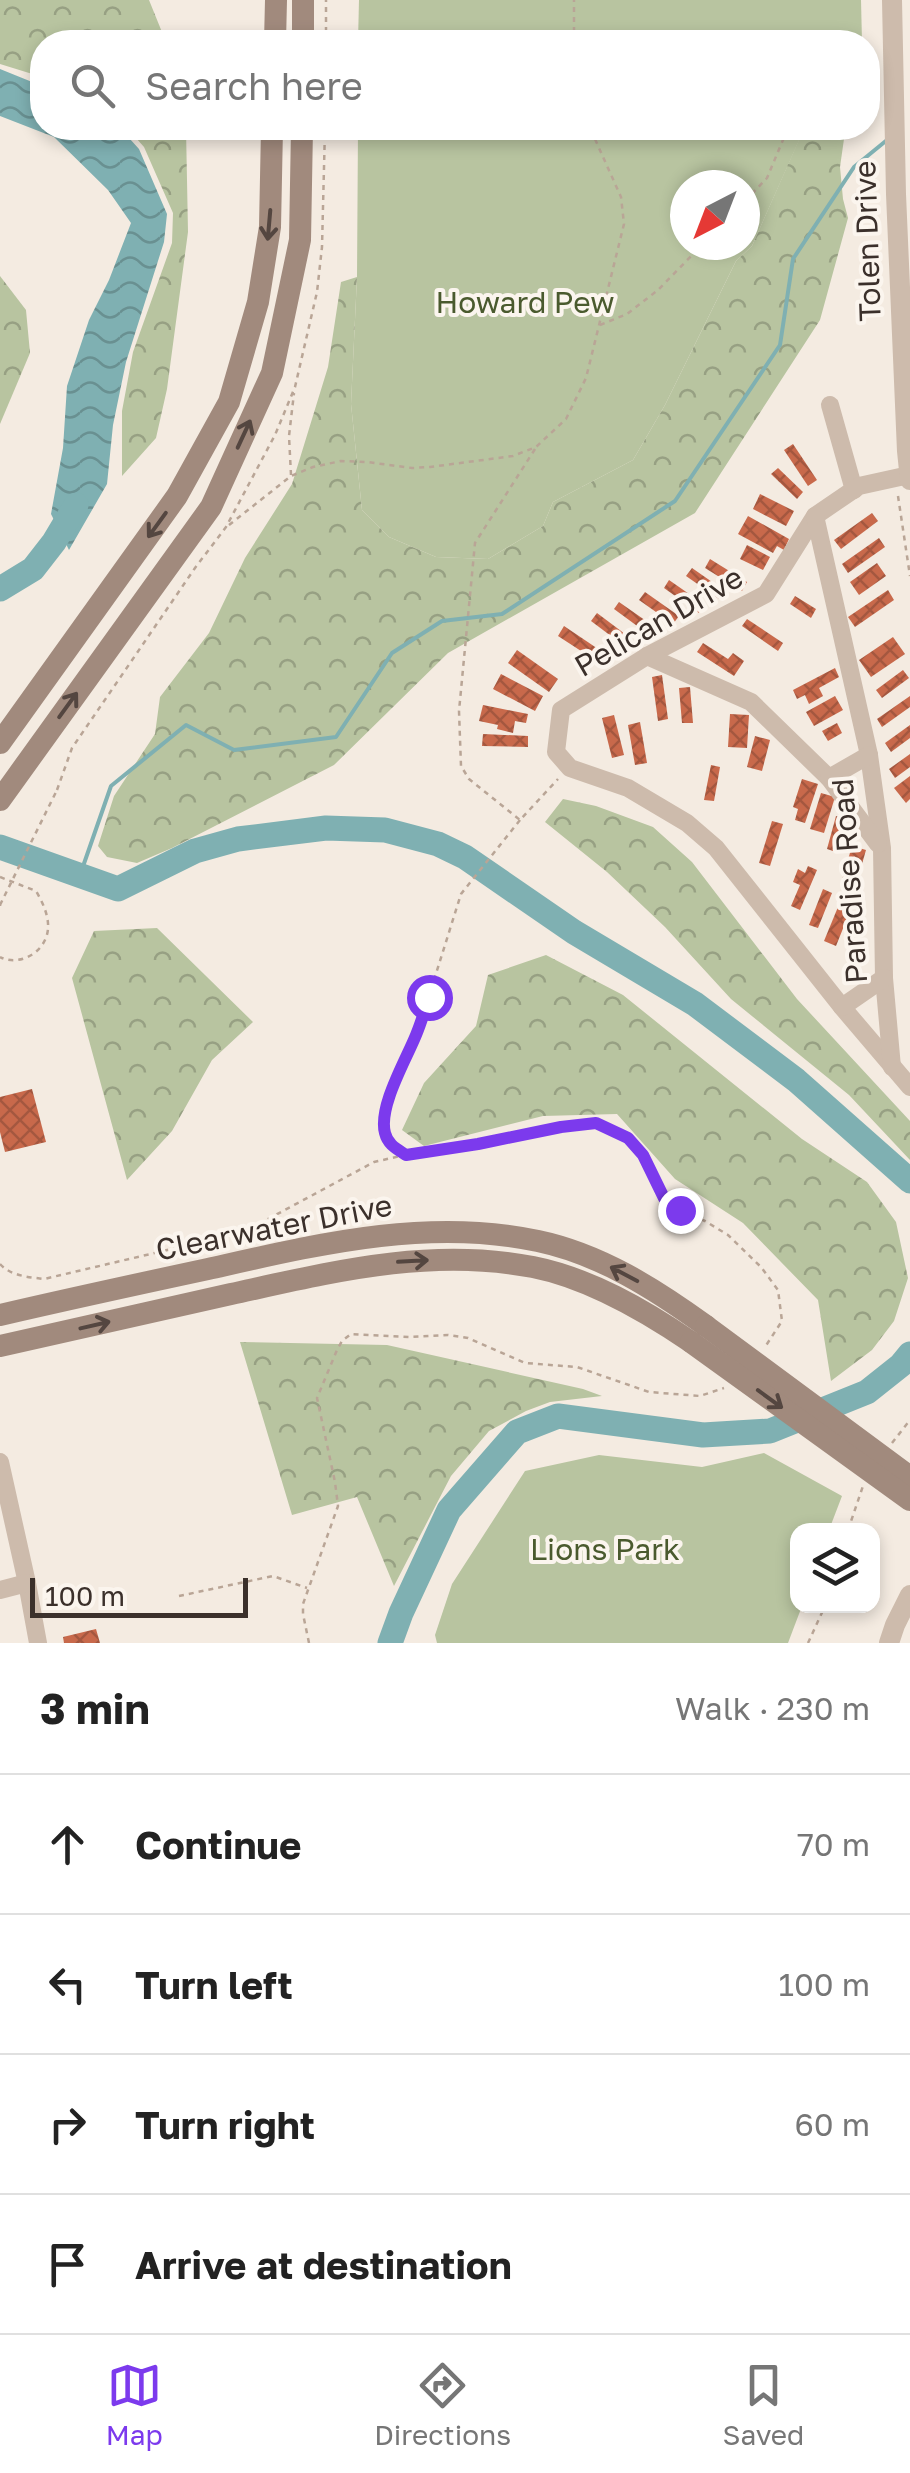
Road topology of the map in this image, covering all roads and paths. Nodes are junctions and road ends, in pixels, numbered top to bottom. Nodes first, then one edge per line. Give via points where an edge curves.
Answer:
1 (276, 0) edge
2 (304, 0) edge
3 (326, 0) edge
4 (574, 0) edge
5 (892, 0) edge
6 (275, 30) edge
7 (303, 30) edge
8 (326, 30) edge
9 (574, 30) edge
10 (272, 140) edge
11 (302, 140) edge
12 (595, 140) edge
13 (783, 140) edge
14 (760, 185) edge
15 (687, 260) edge
16 (598, 326) junction
17 (295, 387) dead end
18 (830, 405) dead end
19 (536, 447) junction
20 (291, 476) junction
21 (906, 484) edge
22 (854, 490) junction
23 (815, 516) junction
24 (226, 527) dead end
25 (910, 576) edge
26 (647, 656) junction
27 (0, 743) edge
28 (869, 755) junction
29 (567, 765) junction
30 (828, 778) junction
31 (57, 790) dead end
32 (5, 792) edge
33 (520, 820) junction
34 (882, 848) junction
35 (0, 877) edge
36 (0, 905) edge
37 (0, 957) edge
38 (7, 960) junction
39 (0, 964) edge
40 (884, 978) junction
41 (842, 1007) junction
42 (892, 1067) junction
43 (910, 1087) edge
44 (406, 1155) junction
45 (0, 1264) edge
46 (0, 1315) edge
47 (698, 1334) junction
48 (0, 1346) edge
49 (758, 1354) dead end
50 (736, 1381) dead end
51 (0, 1462) edge
52 (910, 1477) edge
53 (910, 1500) edge
54 (27, 1582) junction
55 (308, 1588) junction
56 (0, 1590) edge
57 (910, 1595) edge
58 (179, 1596) dead end
59 (821, 1613) edge
60 (910, 1620) edge
61 (38, 1643) edge
62 (309, 1643) edge
63 (808, 1643) edge
64 (889, 1643) edge
65 (899, 1643) edge

1 - 6 main road
2 - 7 main road
3 - 8 path
4 - 9 path
5 - 21 street, Tolen Drive
10 -> 27 main road via 270,228 258,302 229,402 178,496
32 -> 11 main road via 211,507 272,373 300,240
12 - 16 path via 621,197 624,224
13 - 14 path
15 - 16 path via 628,314
16 - 19 path via 586,378 566,419
17 - 20 path
18 - 22 street
19 - 20 path via 430,468 340,461
19 - 33 path via 475,543 460,711 461,766
20 - 24 path
21 - 22 street, Pelican Drive
21 - 25 path
22 - 23 street, Pelican Drive
23 - 26 street, Pelican Drive via 766,594
23 - 28 street, Paradise Road
26 - 29 street, Pelican Drive via 561,710 556,752
26 - 30 street via 751,702
28 - 30 street
28 - 34 street, Paradise Road
29 - 33 path
29 - 41 street via 628,788 687,822 716,848
30 - 34 street
31 - 36 path, bridge
33 - 44 path via 460,894 418,1031 388,1102 385,1132 390,1145
34 - 40 street, Paradise Road
35 - 38 path via 36,892 48,927 40,949
37 - 38 path
38 - 39 path
40 - 41 street
40 - 42 street, Paradise Road
41 - 42 street
42 - 43 street
44 - 45 path via 374,1162 244,1232 44,1279
44 - 49 path via 596,1123 628,1138 664,1198 728,1235 778,1290 782,1321
47 -> 46 main road, Clearwater Drive via 673,1301 622,1272 537,1241 474,1233 325,1242
48 -> 47 main road, Clearwater Drive via 406,1260 475,1259 536,1268
47 - 52 main road, Clearwater Drive, bridge
47 -> 53 main road, Clearwater Drive, bridge
50 - 55 path via 700,1396 649,1392 577,1367 525,1362 468,1338 350,1334 317,1398 338,1506
51 - 54 street
54 - 56 street
54 - 61 street
55 - 58 path via 266,1576
55 - 62 path via 303,1614
57 - 64 street
59 - 63 path
60 - 65 street

